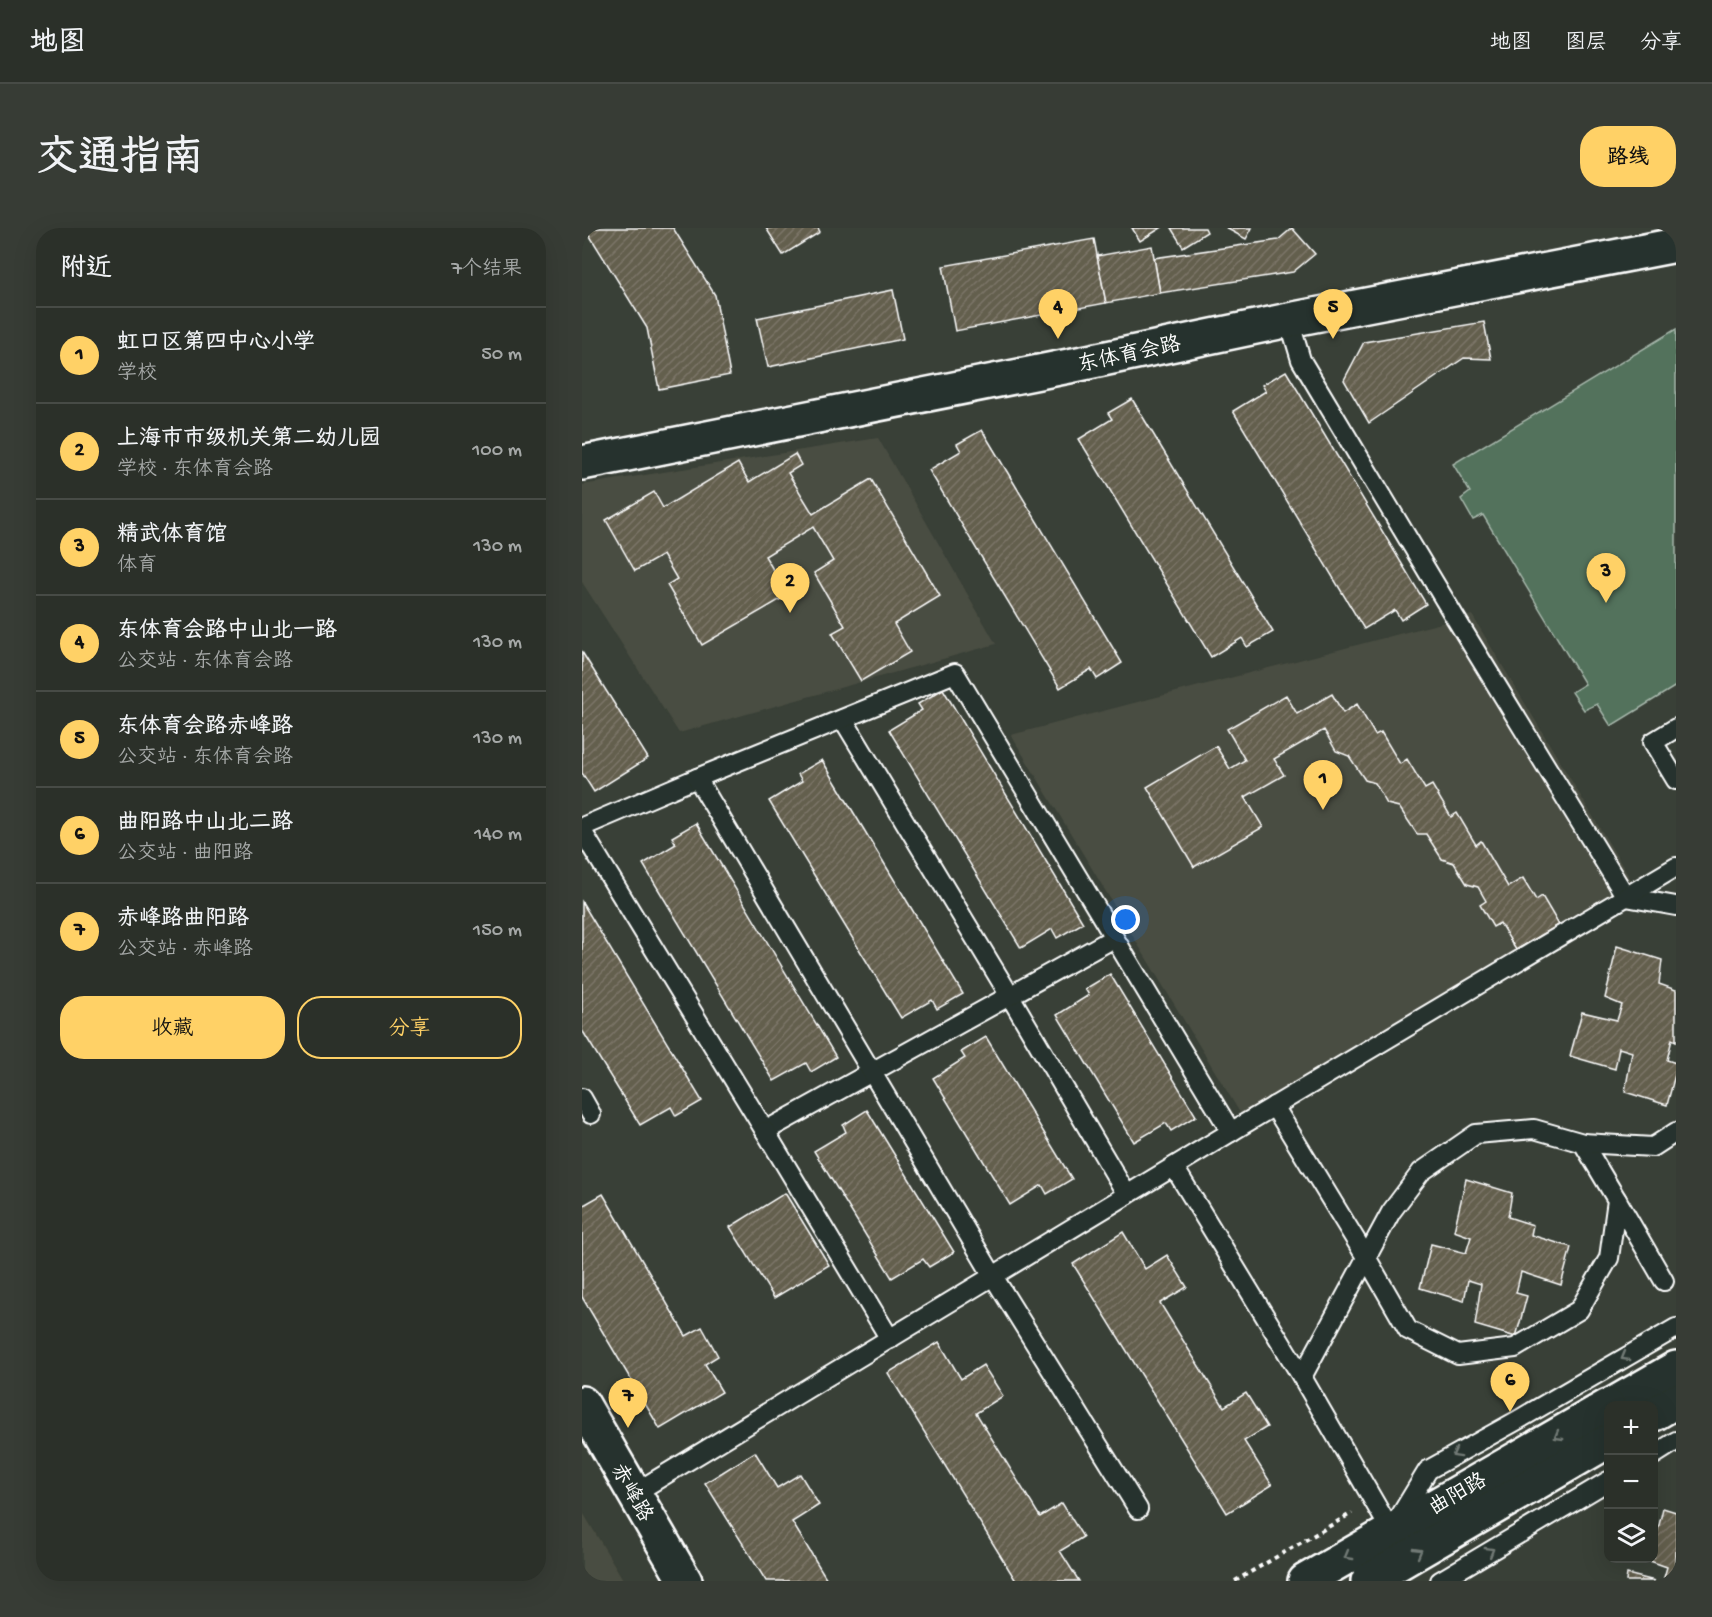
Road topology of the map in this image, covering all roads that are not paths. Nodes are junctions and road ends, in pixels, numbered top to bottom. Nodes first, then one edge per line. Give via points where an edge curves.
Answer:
1 (1676, 245) edge
2 (1289, 320) junction
3 (582, 463) edge
4 (843, 718) junction
5 (1676, 728) edge
6 (697, 778) junction
7 (1676, 780) edge
8 (582, 829) edge
9 (1676, 867) edge
10 (1626, 897) junction
11 (1676, 906) edge
12 (1114, 938) junction
13 (1010, 996) junction
14 (872, 1073) junction
15 (1274, 1106) junction
16 (765, 1131) junction
17 (1231, 1132) junction
18 (1676, 1132) edge
19 (1583, 1143) junction
20 (1173, 1167) junction
21 (1127, 1195) junction
22 (1617, 1200) junction
23 (1366, 1257) junction
24 (993, 1276) junction
25 (1664, 1281) dead end
26 (1676, 1328) edge
27 (890, 1339) junction
28 (1676, 1368) edge
29 (1302, 1377) junction
30 (1618, 1401) edge
31 (1676, 1401) edge
32 (582, 1403) edge
33 (1604, 1409) edge
34 (1658, 1411) edge
35 (1676, 1441) edge
36 (1604, 1443) edge
37 (1658, 1452) edge
38 (1604, 1484) edge
39 (633, 1494) junction
40 (1138, 1509) dead end
41 (1391, 1531) junction
42 (685, 1581) edge
43 (1305, 1581) edge
44 (1368, 1581) edge
45 (1440, 1581) edge

1 - 2 street, 东体育会路
2 - 3 street, 东体育会路
2 - 10 lane via 1301,360
4 - 6 lane
4 - 12 lane via 955,673
4 - 13 lane
5 - 7 lane via 1653,741
6 - 8 lane
6 - 14 lane
8 - 16 lane
9 - 10 lane
10 - 11 lane
10 - 15 lane
12 - 13 lane
12 - 17 lane
13 - 14 lane
13 - 21 lane
14 - 16 lane
14 - 24 lane
15 - 17 lane
15 - 23 lane
16 - 27 lane
17 - 20 lane
18 - 19 lane via 1653,1147
19 - 22 lane
19 - 23 lane via 1534,1129 1476,1134 1420,1172 1391,1212
20 - 21 lane
20 - 29 lane
21 - 24 lane
22 - 23 lane via 1609,1258 1579,1310 1515,1348 1458,1355 1408,1330
22 - 25 lane
23 - 29 lane
24 - 27 lane
24 - 40 lane
26 -> 41 lane via 1428,1470
27 - 39 lane
28 - 30 street, 曲阳路
29 - 41 lane
31 - 34 street
32 - 39 street, 赤峰路
33 -> 41 street, 曲阳路
35 - 37 lane
44 -> 36 street, 曲阳路
45 -> 38 lane
39 - 42 street, 赤峰路
41 -> 43 street, 曲阳路

